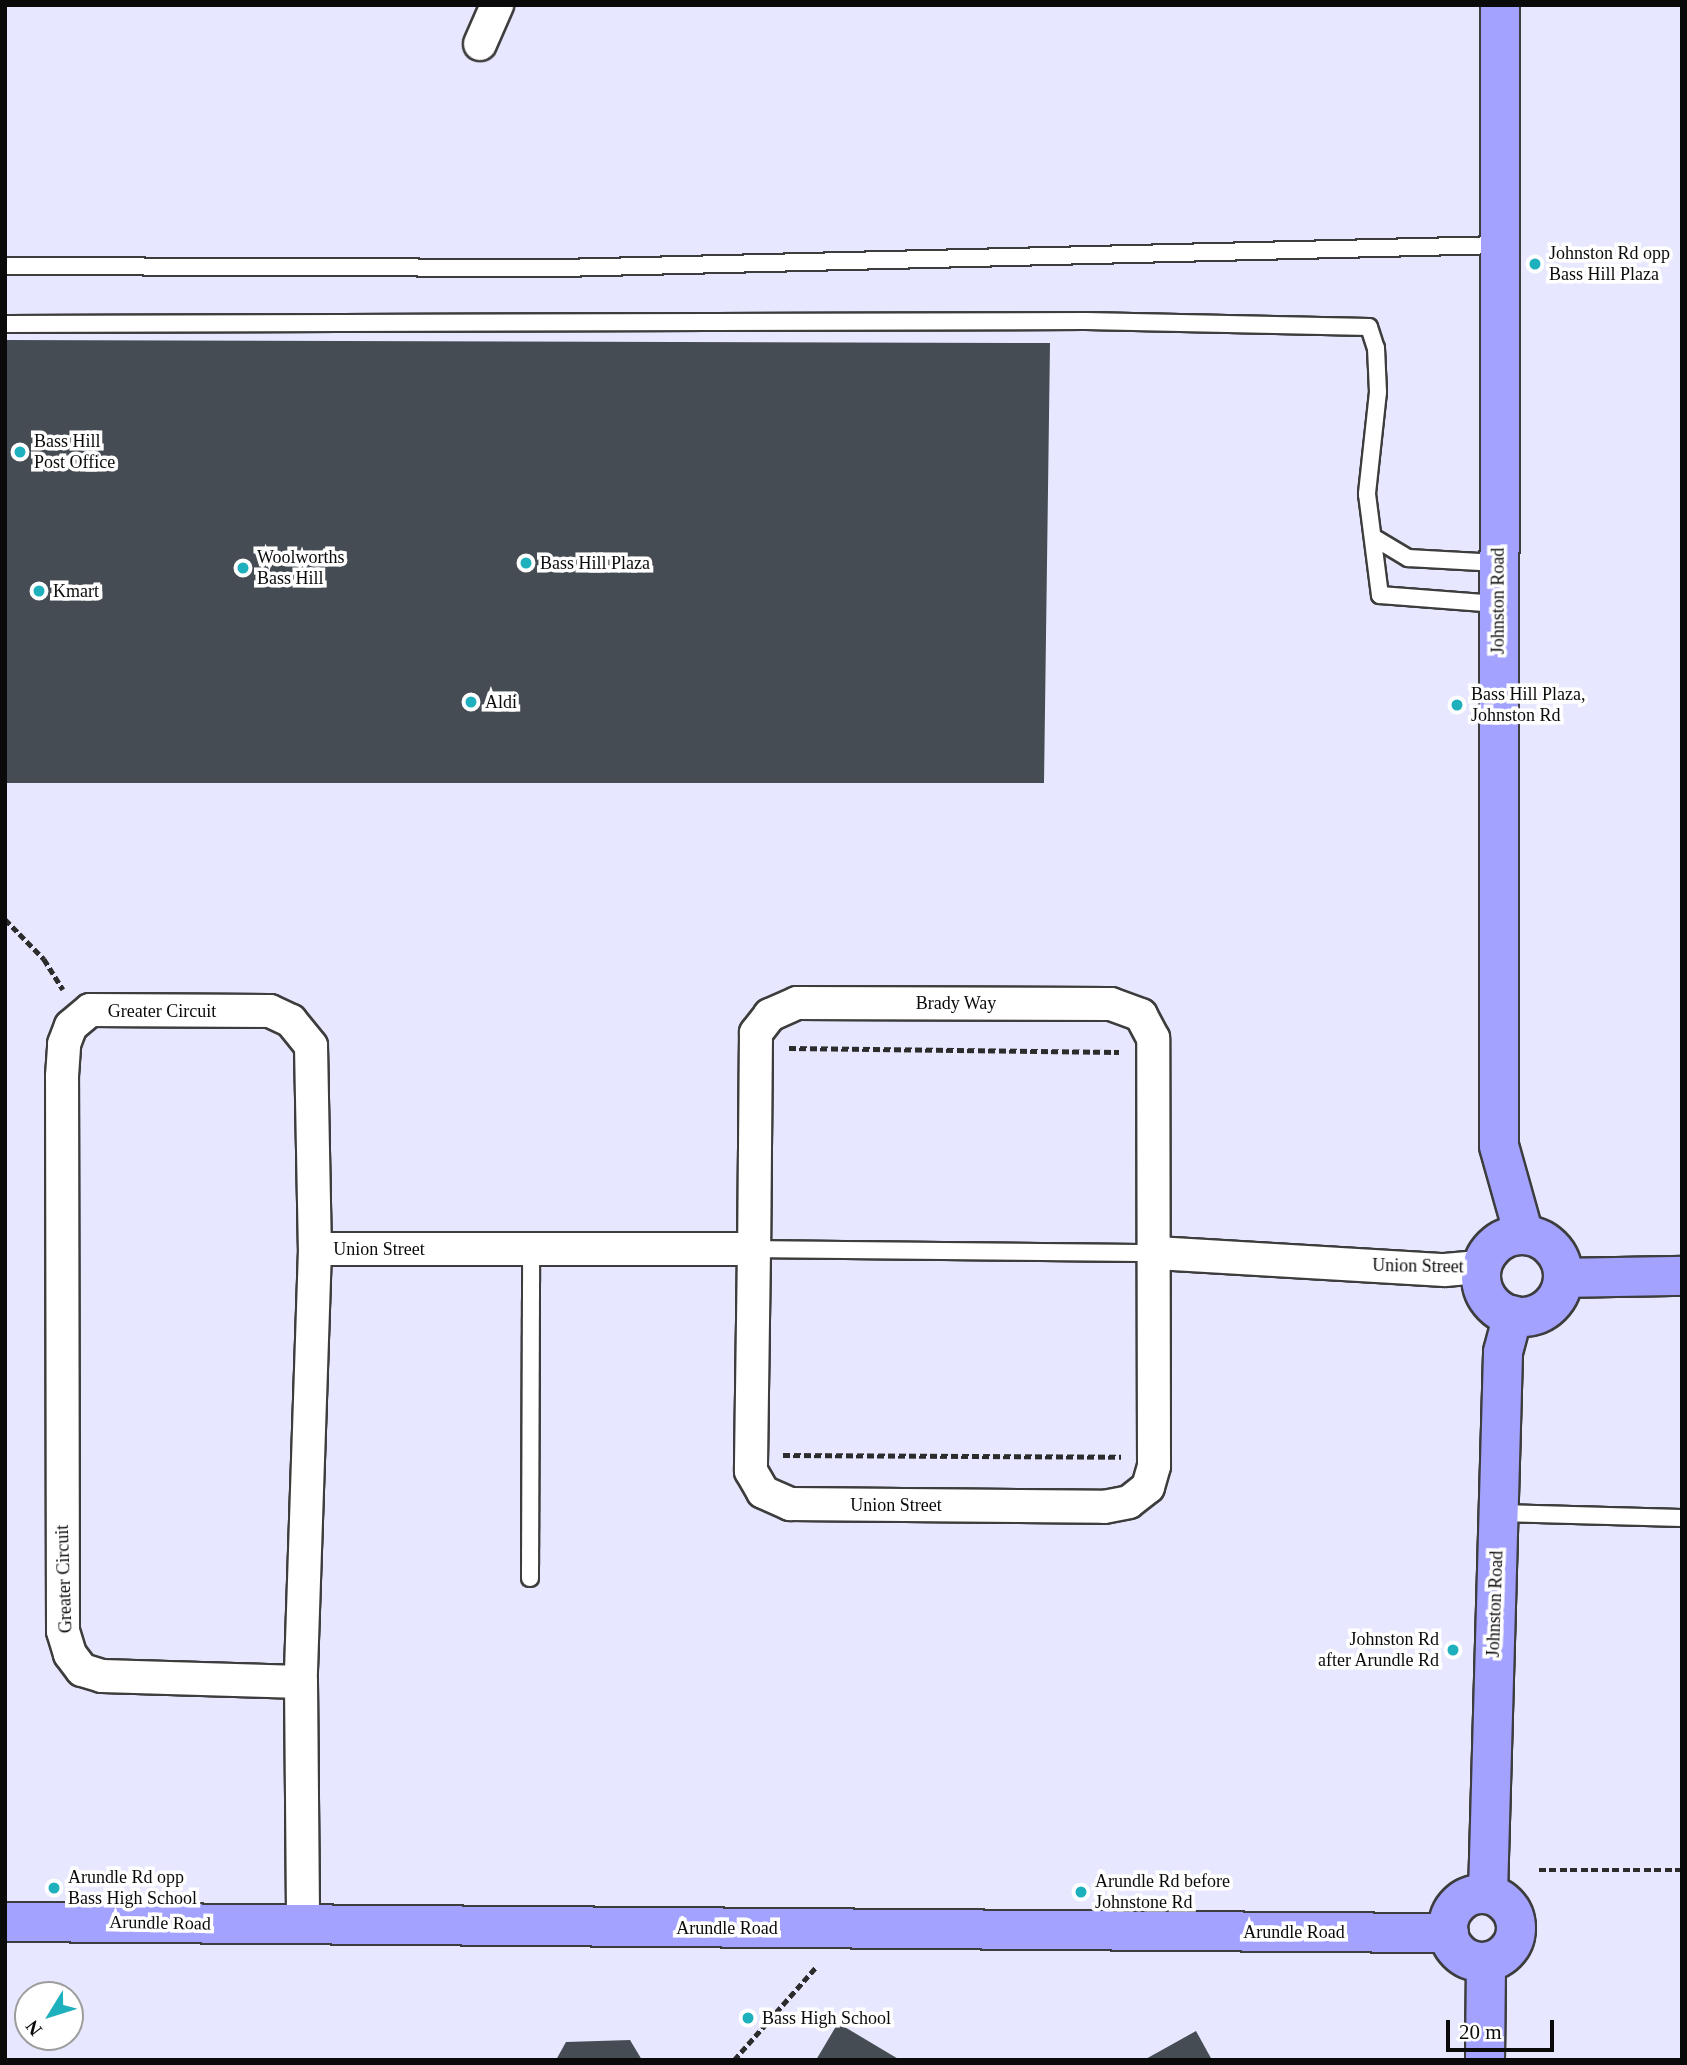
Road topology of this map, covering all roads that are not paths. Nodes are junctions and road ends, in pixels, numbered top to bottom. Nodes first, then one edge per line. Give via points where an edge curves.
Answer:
1 (497, 5) edge
2 (1500, 5) edge
3 (480, 44) dead end
4 (1502, 245) junction
5 (5, 266) edge
6 (5, 324) edge
7 (1373, 537) junction
8 (1498, 563) junction
9 (1497, 604) junction
10 (1524, 1235) junction
11 (315, 1249) junction
12 (531, 1249) junction
13 (754, 1249) junction
14 (1156, 1253) junction
15 (1482, 1267) junction
16 (1682, 1276) edge
17 (1564, 1278) junction
18 (1513, 1315) junction
19 (1499, 1513) junction
20 (1682, 1518) edge
21 (530, 1578) dead end
22 (301, 1682) junction
23 (1488, 1894) junction
24 (5, 1922) edge
25 (303, 1925) junction
26 (1449, 1933) junction
27 (1486, 1963) junction
28 (1485, 2060) edge

1 - 3 street
2 - 4 street, Johnston Road
4 - 5 lane via 560,268
4 - 8 street, Johnston Road
6 - 7 lane via 1351,324 1369,327 1376,348 1378,392 1367,494
7 - 8 lane via 1408,558
7 - 9 lane via 1380,594
8 - 9 street, Johnston Road
9 - 10 street, Johnston Road via 1499,1146
10 - 15 street via 1498,1242
10 - 17 street via 1549,1245
11 - 12 street, Union Street
11 - 22 street, Greater Circuit
11 - 22 street, Greater Circuit via 311,1046 291,1021 270,1011 90,1010 71,1026 64,1044 62,1076 63,1631 70,1654 82,1670 102,1676
12 - 13 street, Union Street
12 - 21 lane
13 - 14 lane
13 - 14 street, Brady Way via 756,1033 769,1015 797,1003 1111,1004 1141,1015 1153,1038
13 - 14 street, Union Street via 751,1471 763,1492 790,1504 1104,1507 1129,1502 1148,1487 1154,1457
14 - 15 street, Union Street via 1446,1270
15 - 18 street via 1480,1278 1491,1302
16 - 17 street
17 - 18 street via 1553,1302 1540,1312
18 - 19 street, Johnston Road via 1503,1352
19 - 20 lane
19 - 23 street, Johnston Road
22 - 25 street, Greater Circuit
23 - 26 street via 1461,1901 1453,1910
23 - 27 street via 1508,1905 1517,1931 1505,1954
24 - 25 street, Arundle Road
25 - 26 street, Arundle Road
26 - 27 street via 1463,1957
27 - 28 street

